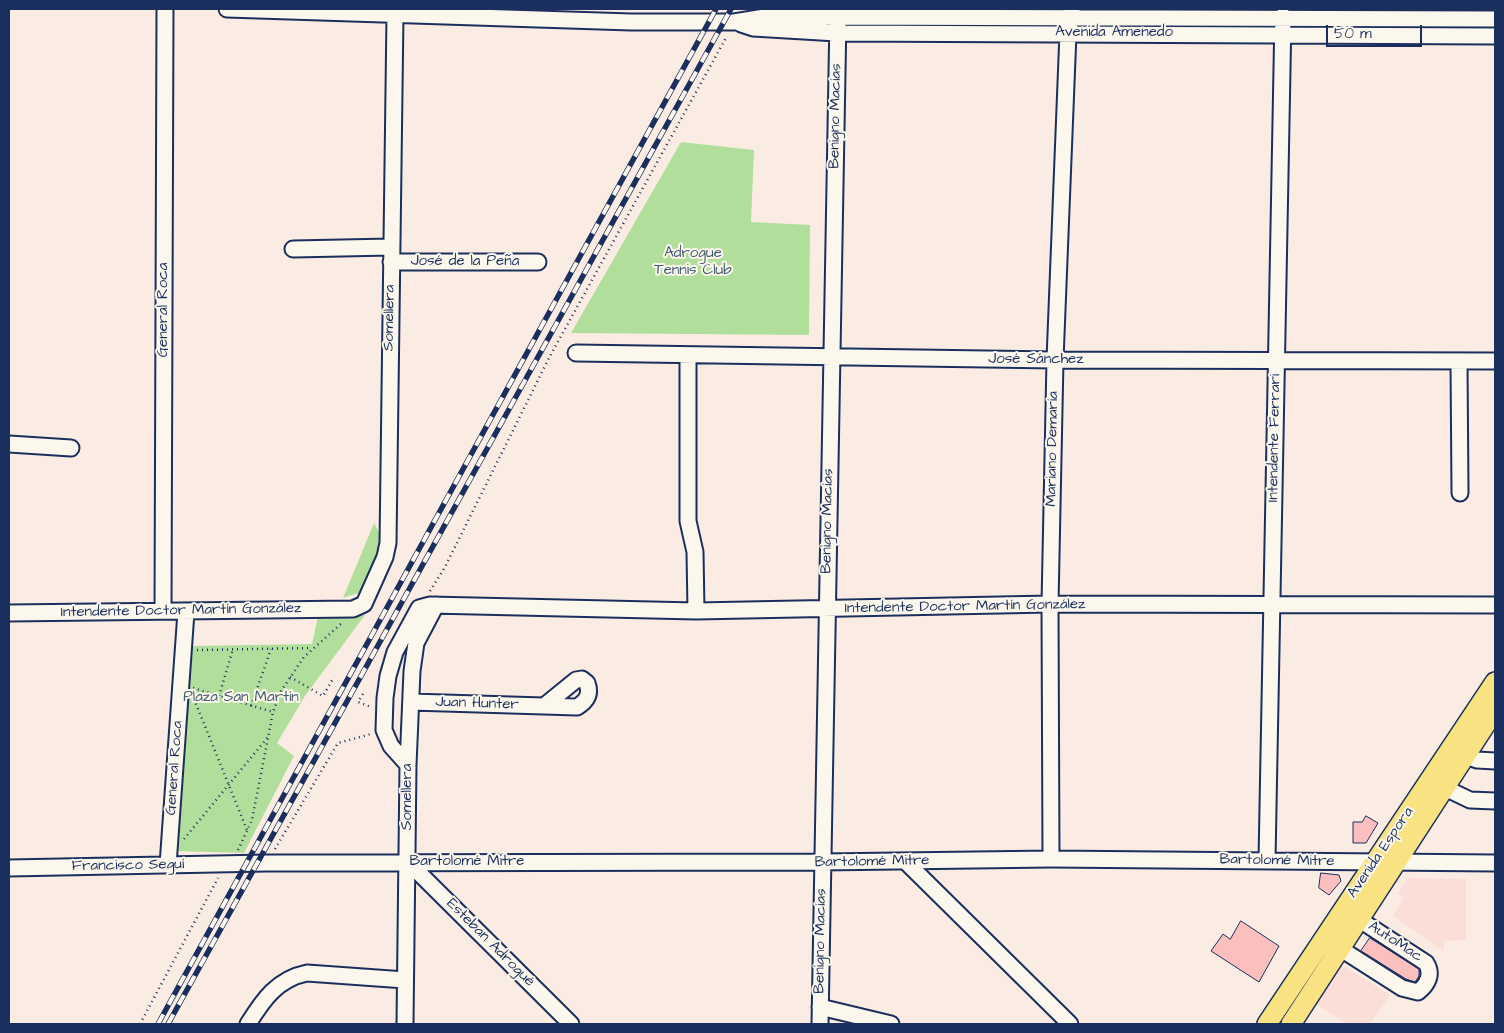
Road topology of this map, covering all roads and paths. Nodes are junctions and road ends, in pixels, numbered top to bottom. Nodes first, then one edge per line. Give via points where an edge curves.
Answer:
1 (165, 9) edge
2 (227, 9) edge
3 (249, 9) edge
4 (1264, 12) edge
5 (502, 13) edge
6 (765, 13) edge
7 (936, 13) edge
8 (1071, 13) edge
9 (395, 15) junction
10 (632, 15) edge
11 (691, 15) edge
12 (1283, 16) junction
13 (838, 17) junction
14 (1495, 19) edge
15 (734, 22) junction
16 (837, 33) junction
17 (929, 33) junction
18 (1068, 33) junction
19 (1262, 34) junction
20 (1282, 34) junction
21 (1495, 36) edge
22 (292, 249) dead end
23 (391, 254) junction
24 (538, 262) dead end
25 (576, 353) dead end
26 (688, 355) junction
27 (832, 357) junction
28 (1277, 359) junction
29 (1055, 360) junction
30 (1495, 361) edge
31 (1459, 362) junction
32 (9, 444) edge
33 (71, 448) dead end
34 (1460, 493) dead end
35 (1050, 604) junction
36 (1495, 605) edge
37 (436, 606) junction
38 (1272, 606) junction
39 (419, 608) junction
40 (353, 609) joint
41 (826, 609) junction
42 (163, 611) junction
43 (696, 611) junction
44 (186, 612) junction
45 (9, 613) edge
46 (334, 632) dead end
47 (313, 648) junction
48 (233, 649) junction
49 (271, 649) junction
50 (183, 650) junction
51 (290, 677) junction
52 (334, 677) dead end
53 (1495, 682) edge
54 (363, 694) dead end
55 (219, 696) junction
56 (358, 702) dead end
57 (411, 702) junction
58 (251, 706) junction
59 (544, 706) dead end
60 (1495, 710) edge
61 (273, 712) junction
62 (384, 730) junction
63 (269, 736) junction
64 (1466, 756) junction
65 (1495, 761) edge
66 (408, 765) junction
67 (229, 784) junction
68 (1445, 788) junction
69 (1495, 801) edge
70 (247, 830) junction
71 (1051, 859) junction
72 (1267, 860) junction
73 (168, 861) junction
74 (905, 861) junction
75 (408, 862) junction
76 (822, 862) junction
77 (267, 863) junction
78 (1495, 863) edge
79 (226, 864) junction
80 (248, 864) joint
81 (1374, 864) junction
82 (1396, 864) junction
83 (9, 868) edge
84 (1360, 920) junction
85 (1341, 948) junction
86 (405, 980) junction
87 (820, 1007) junction
88 (140, 1024) edge
89 (248, 1024) edge
90 (405, 1024) edge
91 (571, 1024) edge
92 (820, 1024) edge
93 (891, 1024) edge
94 (1070, 1024) edge
95 (1267, 1024) edge
96 (1291, 1024) edge

1 - 42 street, General Roca
2 - 3 street, Avenida Amenedo
3 - 9 street, Avenida Amenedo
4 - 8 street, Avenida Amenedo
4 - 12 street, Avenida Amenedo
4 - 19 street
5 - 9 street, Avenida Amenedo
5 - 10 street, Avenida Amenedo
6 - 13 street, Avenida Amenedo
6 - 15 street, Avenida Amenedo
7 - 8 street, Avenida Amenedo
7 - 13 street, Avenida Amenedo
7 - 17 street
8 - 18 street, Mariano Demaría
9 - 23 street, Somellera
10 - 11 street, Avenida Amenedo
11 - 15 street, Avenida Amenedo
12 - 14 street, Avenida Amenedo
12 - 20 street, Intendente Ferrari
13 - 16 street, Benigno Macías
15 - 16 street, Avenida Amenedo via 753,28
15 - 39 path via 550,356 445,567
16 - 17 street, Avenida Amenedo
16 - 27 street, Benigno Macías
17 - 18 street, Avenida Amenedo
18 - 19 street, Avenida Amenedo
18 - 29 street, Mariano Demaría
19 - 20 street, Avenida Amenedo
20 - 21 street, Avenida Amenedo
20 - 28 street, Intendente Ferrari
22 - 23 street, José de la Peña
23 - 24 street, José de la Peña
23 - 40 street, Somellera via 387,550 364,604
25 - 26 street, José Sánchez
26 - 27 street, José Sánchez
26 - 43 street via 688,521 696,552
27 - 29 street, José Sánchez
27 - 41 street, Benigno Macías
28 - 29 street, José Sánchez
28 - 31 street, José Sánchez
28 - 38 street, Intendente Ferrari
29 - 35 street, Mariano Demaría
30 - 31 street, José Sánchez
31 - 34 street
32 - 33 street
35 - 38 street, Intendente Doctor Martín González
35 - 41 street, Intendente Doctor Martín González
35 - 71 street, Mariano Demaría
36 - 38 street, Intendente Doctor Martín González
37 - 39 street, Intendente Doctor Martín González
37 - 43 street, Intendente Doctor Martín González
37 - 57 street, Somellera via 416,643
38 - 72 street, Intendente Ferrari
39 - 62 street via 395,652 388,676
40 - 44 street, Intendente Doctor Martín González
41 - 43 street, Intendente Doctor Martín González
41 - 76 street, Benigno Macías
42 - 44 street, Intendente Doctor Martín González
42 - 45 street, Intendente Doctor Martín González
44 - 50 street, General Roca
46 - 47 path
47 - 49 path
47 - 51 path
48 - 49 path
48 - 50 path
48 - 55 path
49 - 58 path
50 - 73 street, General Roca
51 - 52 path via 323,696
51 - 61 path
53 - 81 main road, Avenida Espora
54 - 56 path
55 - 58 path
55 - 67 path via 189,686
57 - 59 street, Juan Hunter
57 - 66 street, Somellera
58 - 61 path
60 - 64 main road, Avenida Espora
61 - 63 path
62 - 66 street via 391,746
62 - 77 path via 338,743
63 - 67 path
63 - 70 path via 252,820
64 - 65 street
64 - 68 main road, Avenida Espora
66 - 75 street, Somellera
67 - 70 path
67 - 73 path
68 - 69 street via 1470,800
68 - 82 main road, Avenida Espora
70 - 79 path
71 - 72 street, Bartolomé Mitre
71 - 74 street, Bartolomé Mitre
72 - 81 street, Bartolomé Mitre
73 - 79 street, Francisco Seguí
73 - 83 street, Francisco Seguí
74 - 76 street, Bartolomé Mitre
74 - 94 street
75 - 76 street, Bartolomé Mitre
75 - 77 street, Bartolomé Mitre
75 - 86 street, Somellera
75 - 91 street, Esteban Adrogué
76 - 87 street, Benigno Macías
77 - 80 street, Bartolomé Mitre
78 - 82 street, Bartolomé Mitre
79 - 80 street, Francisco Seguí
79 - 88 path
81 - 82 street, Bartolomé Mitre
81 - 95 main road, Avenida Espora
82 - 84 main road, Avenida Espora
84 - 85 main road, Avenida Espora
84 - 85 street, AutoMac via 1426,963 1430,974 1427,982 1418,992 1402,988
85 - 96 main road, Avenida Espora
86 - 89 street via 307,973 296,976 271,992
86 - 90 street, Somellera
87 - 92 street, Benigno Macías
87 - 93 street

